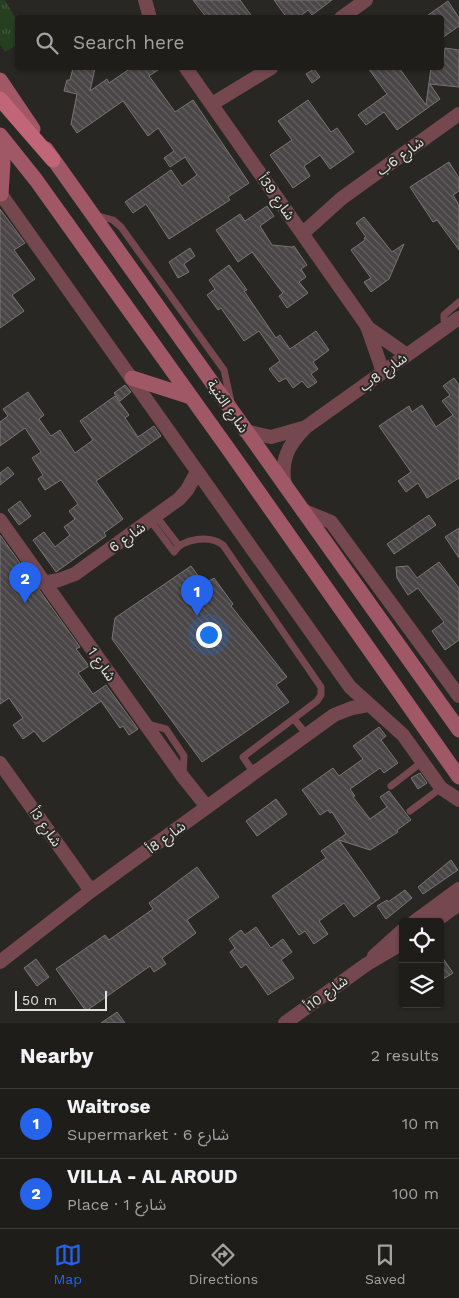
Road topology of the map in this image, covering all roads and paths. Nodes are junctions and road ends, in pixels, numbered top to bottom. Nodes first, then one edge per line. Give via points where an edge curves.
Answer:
1 (145, 0) edge
2 (366, 0) edge
3 (149, 15) edge
4 (345, 15) edge
5 (187, 70) edge
6 (268, 70) edge
7 (0, 80) edge
8 (0, 99) edge
9 (215, 109) junction
10 (459, 114) edge
11 (0, 136) edge
12 (53, 160) junction
13 (0, 193) edge
14 (300, 229) junction
15 (459, 302) edge
16 (459, 318) edge
17 (367, 326) junction
18 (447, 326) junction
19 (407, 355) junction
20 (383, 372) junction
21 (132, 378) junction
22 (191, 397) junction
23 (306, 427) junction
24 (245, 431) junction
25 (197, 472) junction
26 (285, 486) junction
27 (213, 494) junction
28 (179, 499) junction
29 (302, 510) junction
30 (153, 518) junction
31 (0, 520) edge
32 (304, 554) junction
33 (74, 574) junction
34 (43, 583) junction
35 (360, 591) junction
36 (57, 600) junction
37 (350, 687) junction
38 (459, 696) edge
39 (368, 705) junction
40 (334, 715) junction
41 (294, 719) junction
42 (459, 730) edge
43 (307, 735) junction
44 (422, 762) junction
45 (0, 763) edge
46 (254, 773) junction
47 (459, 777) edge
48 (391, 786) dead end
49 (441, 788) junction
50 (459, 800) edge
51 (207, 806) junction
52 (410, 811) dead end
53 (459, 889) edge
54 (91, 890) junction
55 (459, 904) edge
56 (419, 918) edge
57 (440, 918) edge
58 (399, 933) edge
59 (399, 945) edge
60 (0, 962) edge
61 (367, 964) junction
62 (286, 1023) edge

1 - 3 street
2 - 4 street
5 - 9 street, شارع 39أ
6 - 9 street
7 - 12 main road, شارع الثنية
8 - 12 main road
9 - 14 street, شارع 39أ
10 - 14 street, شارع 6ب
11 - 13 main road via 4,163
11 - 22 main road, شارع الثنية via 36,180
12 - 24 main road, شارع الثنية
13 - 21 street
14 - 17 street, شارع 39أ
15 - 18 lane via 444,315
16 - 18 street, شارع 8ب
17 - 19 street, شارع 39أ
17 - 20 street, شارع 39أ
18 - 19 street, شارع 8ب
19 - 20 street, شارع 8ب
20 - 23 street, شارع 8ب
21 - 22 main road
21 - 25 street
22 - 32 main road, شارع الثنية
23 - 24 street, شارع 8ب via 271,436
23 - 26 street, شارع 8ب via 288,448 283,467
24 - 26 main road, شارع الثنية
25 - 27 street
25 - 28 street, شارع 6
26 - 29 main road, شارع الثنية
27 - 28 street, شارع 6 via 191,494
27 - 37 street
28 - 30 street, شارع 6
29 - 35 main road, شارع الثنية
29 - 38 street via 331,522
30 - 33 street, شارع 6
30 - 41 lane via 176,549 205,539 216,540 222,545 320,684 321,695 317,701
31 - 34 street, شارع 1
32 - 35 main road via 325,567 349,600 356,600
32 - 47 main road, شارع الثنية
33 - 34 street, شارع 6
33 - 36 street, شارع 6
34 - 36 street, شارع 1
35 - 42 main road, شارع الثنية
36 - 51 street, شارع 1 via 183,778
37 - 39 street
37 - 40 street, شارع 8أ
39 - 40 street, شارع 8أ
39 - 44 street via 395,727
40 - 43 street, شارع 8أ
41 - 43 lane
41 - 46 lane via 243,757
43 - 46 street, شارع 8أ
44 - 48 lane
44 - 49 street
45 - 54 street, شارع 3أ
46 - 51 street, شارع 8أ
49 - 50 street
49 - 52 lane
51 - 54 street, شارع 8أ
53 - 56 street
54 - 60 street, شارع 8أ
55 - 57 street
58 - 61 street, شارع 10أ
59 - 61 street, شارع 10أ
61 - 62 street, شارع 10أ

